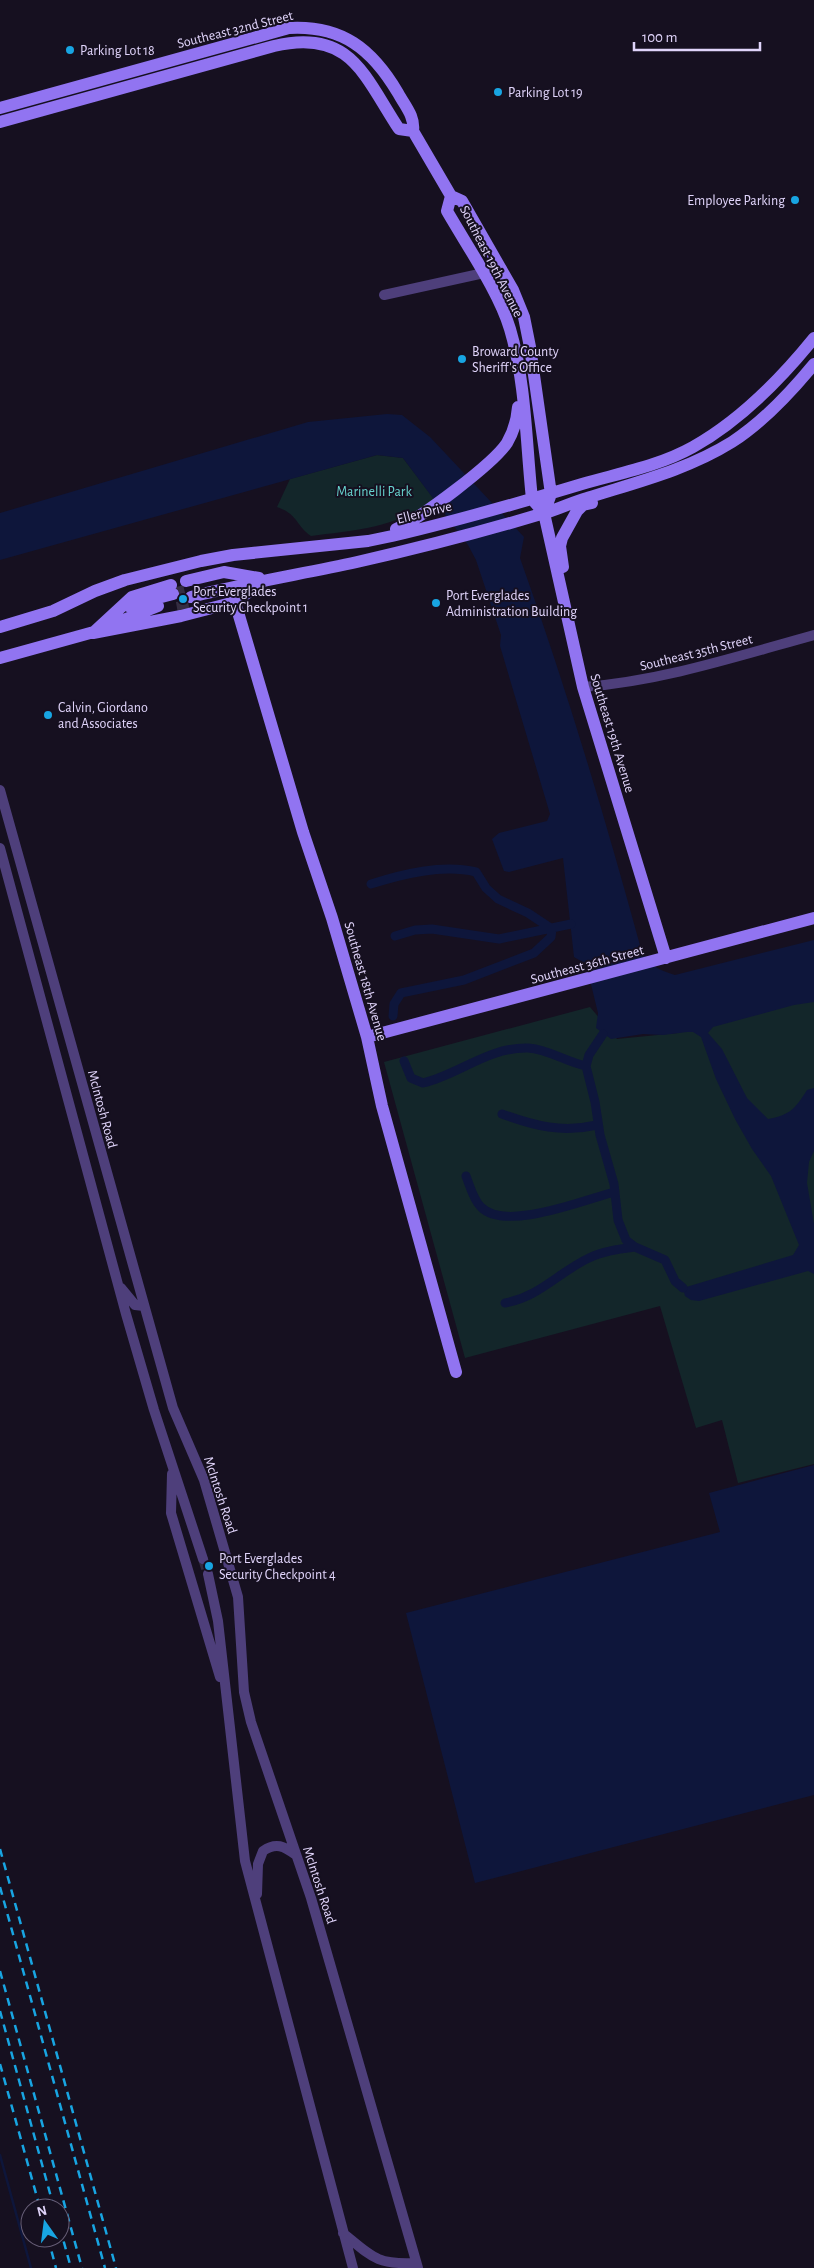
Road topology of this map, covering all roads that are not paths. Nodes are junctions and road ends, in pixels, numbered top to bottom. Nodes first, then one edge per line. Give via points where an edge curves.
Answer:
1 (305, 27) joint
2 (0, 108) edge
3 (0, 122) edge
4 (413, 131) junction
5 (450, 196) junction
6 (502, 269) junction
7 (482, 273) junction
8 (384, 295) dead end
9 (814, 338) edge
10 (814, 364) edge
11 (521, 384) junction
12 (635, 484) junction
13 (551, 494) junction
14 (532, 499) junction
15 (544, 513) junction
16 (368, 541) junction
17 (221, 557) junction
18 (358, 562) junction
19 (224, 572) junction
20 (267, 579) junction
21 (235, 602) junction
22 (0, 627) edge
23 (93, 633) junction
24 (814, 635) edge
25 (0, 658) edge
26 (578, 669) junction
27 (583, 687) junction
28 (0, 790) edge
29 (0, 848) edge
30 (814, 918) edge
31 (660, 960) junction
32 (367, 1037) junction
33 (117, 1283) junction
34 (144, 1306) junction
35 (456, 1372) dead end
36 (172, 1465) junction
37 (203, 1559) tunnel mouth
38 (208, 1574) tunnel mouth
39 (227, 1700) junction
40 (296, 1855) junction
41 (257, 1905) junction
42 (344, 2233) junction
43 (417, 2265) edge
44 (353, 2268) edge

1 - 2 street, Southeast 32nd Street via 274,32
1 - 4 street, Southeast 19th Avenue via 333,32 372,56 414,120
3 - 4 street, Southeast 32nd Street via 274,46 304,41 336,48 348,56 368,78 399,129
4 - 5 street, Southeast 19th Avenue
5 - 6 street, Southeast 19th Avenue via 462,201
5 - 7 street, Southeast 19th Avenue via 447,211
6 - 7 street
6 - 13 street, Southeast 19th Avenue via 519,303 528,332
7 - 8 street
7 - 11 street, Southeast 19th Avenue via 510,329
9 - 13 street, Eller Drive via 752,404 729,424 693,447 643,467
10 - 12 street via 767,413 732,442 677,470
11 - 14 street, Southeast 19th Avenue
11 - 16 street via 516,422 499,452 408,524
12 - 15 street
12 - 26 street via 612,498 584,505 562,538 562,563 583,656
13 - 14 street, Eller Drive
13 - 15 street, Southeast 19th Avenue
14 - 15 street, Southeast 19th Avenue
14 - 16 street, Eller Drive
15 - 18 street
15 - 26 street, Southeast 19th Avenue
16 - 17 street, Eller Drive
16 - 18 street
17 - 19 street
17 - 22 street, Eller Drive via 125,580 53,611
18 - 20 street
19 - 20 street
19 - 20 street via 190,593
20 - 21 street
21 - 23 street
21 - 32 street, Southeast 18th Avenue
23 - 23 street via 140,612 174,597 132,597
23 - 25 street
24 - 27 street, Southeast 35th Street via 672,674
26 - 27 street, Southeast 19th Avenue
27 - 31 street, Southeast 19th Avenue
28 - 34 street, McIntosh Road
29 - 33 street
30 - 31 street, Southeast 36th Street
31 - 32 street, Southeast 36th Street
32 - 35 street, Southeast 18th Avenue via 382,1106
33 - 34 street via 135,1304
33 - 36 street
34 - 40 street, McIntosh Road via 173,1408 204,1480 238,1597 244,1692
36 - 37 street
36 - 39 street via 171,1513
38 - 39 street via 218,1621
39 - 41 street via 245,1861
40 - 41 street via 279,1845 263,1851 258,1864
40 - 43 street, McIntosh Road
41 - 42 street
42 - 43 street via 380,2261
42 - 44 street

